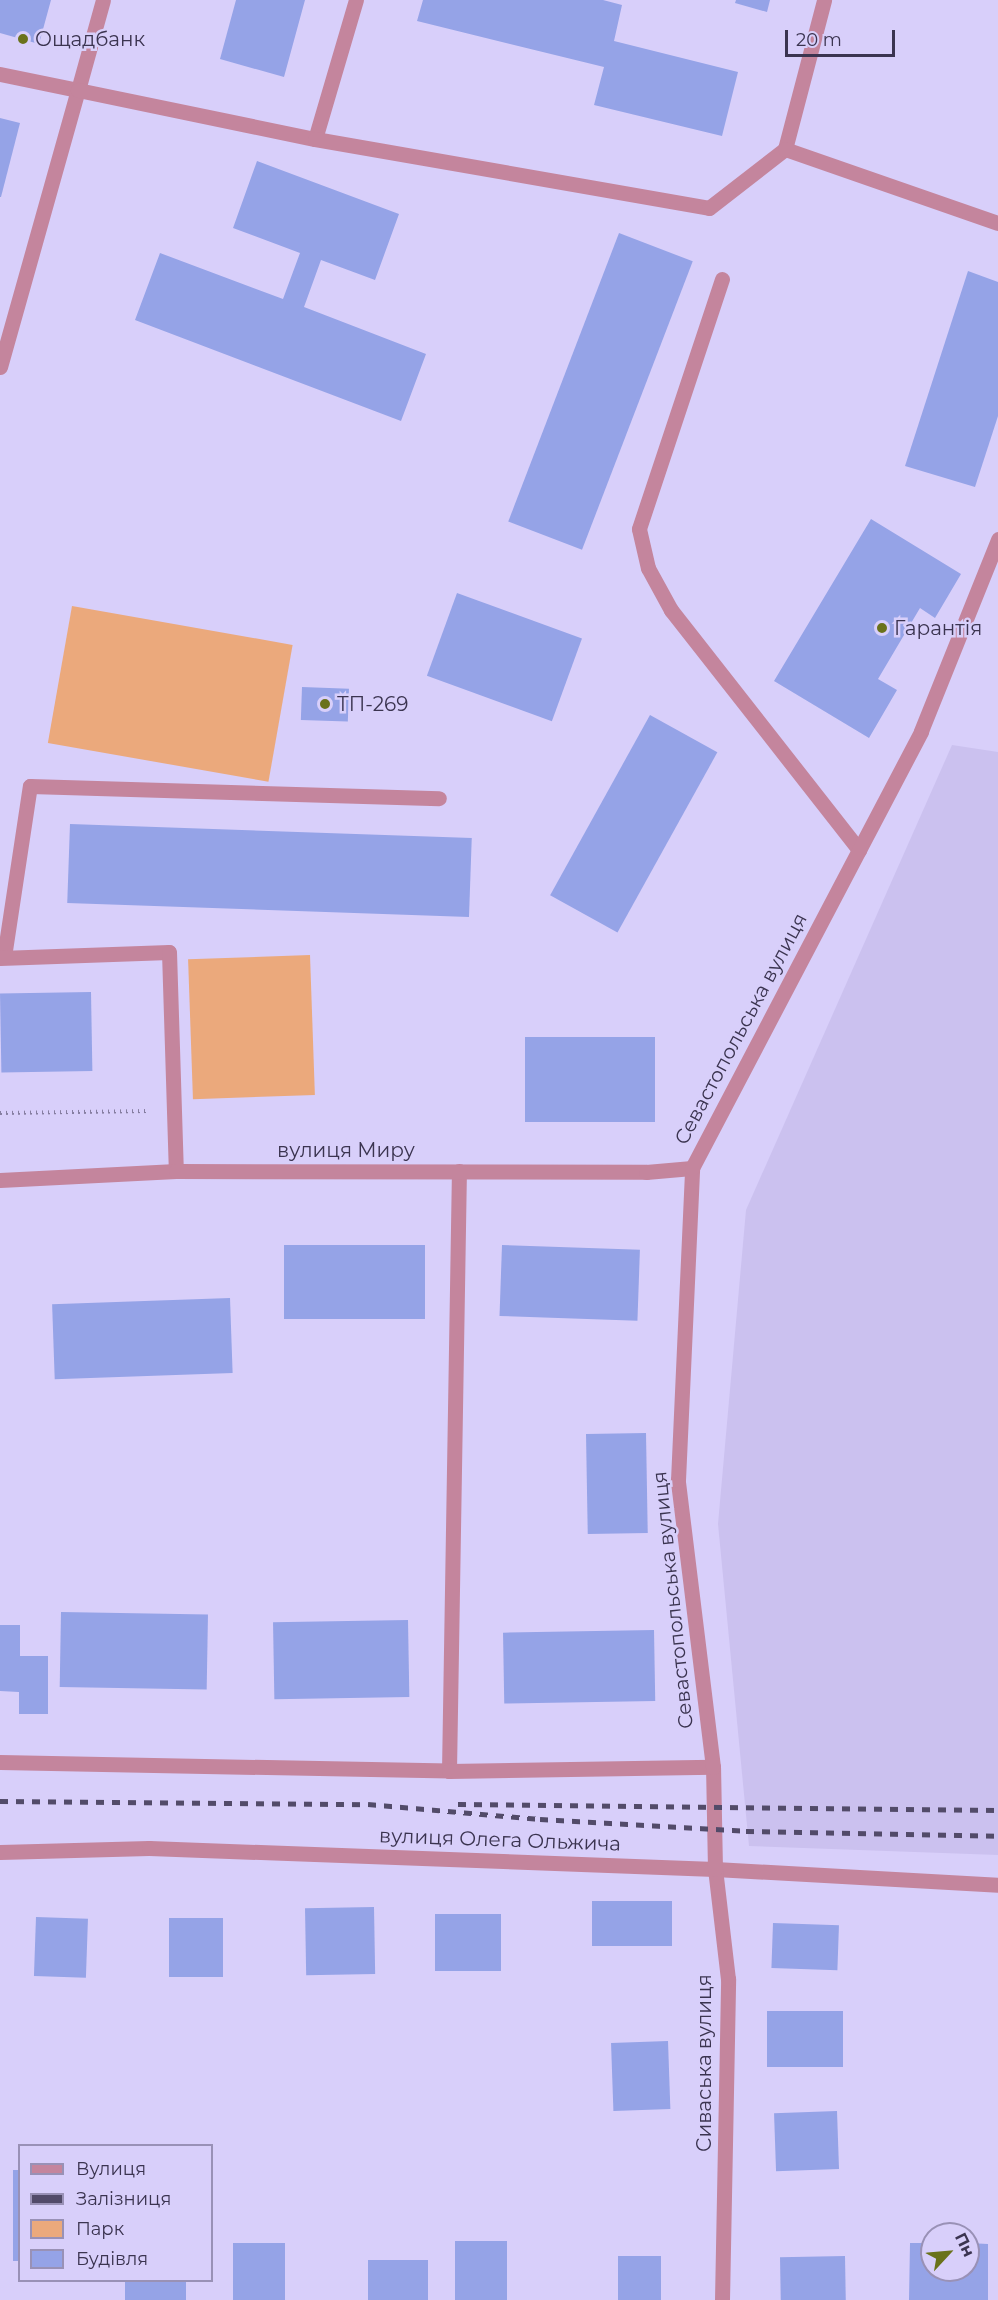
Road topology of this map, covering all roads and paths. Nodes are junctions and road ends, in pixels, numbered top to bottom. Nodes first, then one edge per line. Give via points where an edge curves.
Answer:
1 (103, 0) edge
2 (356, 0) edge
3 (824, 0) edge
4 (0, 74) edge
5 (78, 90) junction
6 (315, 139) junction
7 (785, 150) junction
8 (998, 223) edge
9 (722, 279) dead end
10 (0, 367) edge
11 (998, 539) edge
12 (439, 798) dead end
13 (859, 850) junction
14 (2, 958) edge
15 (173, 1111) junction
16 (0, 1113) edge
17 (693, 1168) junction
18 (176, 1171) junction
19 (459, 1171) junction
20 (0, 1180) edge
21 (0, 1762) edge
22 (712, 1767) junction
23 (449, 1771) junction
24 (714, 1827) joint
25 (0, 1852) edge
26 (715, 1869) junction
27 (998, 1885) edge
28 (722, 2300) edge

1 - 5 street
2 - 6 street
3 - 7 street
4 - 5 street
5 - 6 street
5 - 10 street
6 - 7 street via 709,208
7 - 8 street
9 - 13 street via 639,529 641,539 648,568 671,610
11 - 13 street, Севастопольська вулиця via 921,731
12 - 14 street via 30,786
13 - 17 street, Севастопольська вулиця
14 - 15 street via 169,952
15 - 16 path
15 - 18 street
17 - 19 street, вулиця Миру via 646,1172
17 - 22 street, Севастопольська вулиця via 678,1480
18 - 19 street, вулиця Миру
18 - 20 street, вулиця Миру
19 - 23 street
21 - 23 street
22 - 23 street
22 - 24 street, Севастопольська вулиця
24 - 26 street, Сиваська вулиця
25 - 26 street, вулиця Олега Ольжича via 149,1848
26 - 27 street, вулиця Олега Ольжича
26 - 28 street, Сиваська вулиця via 728,1979

